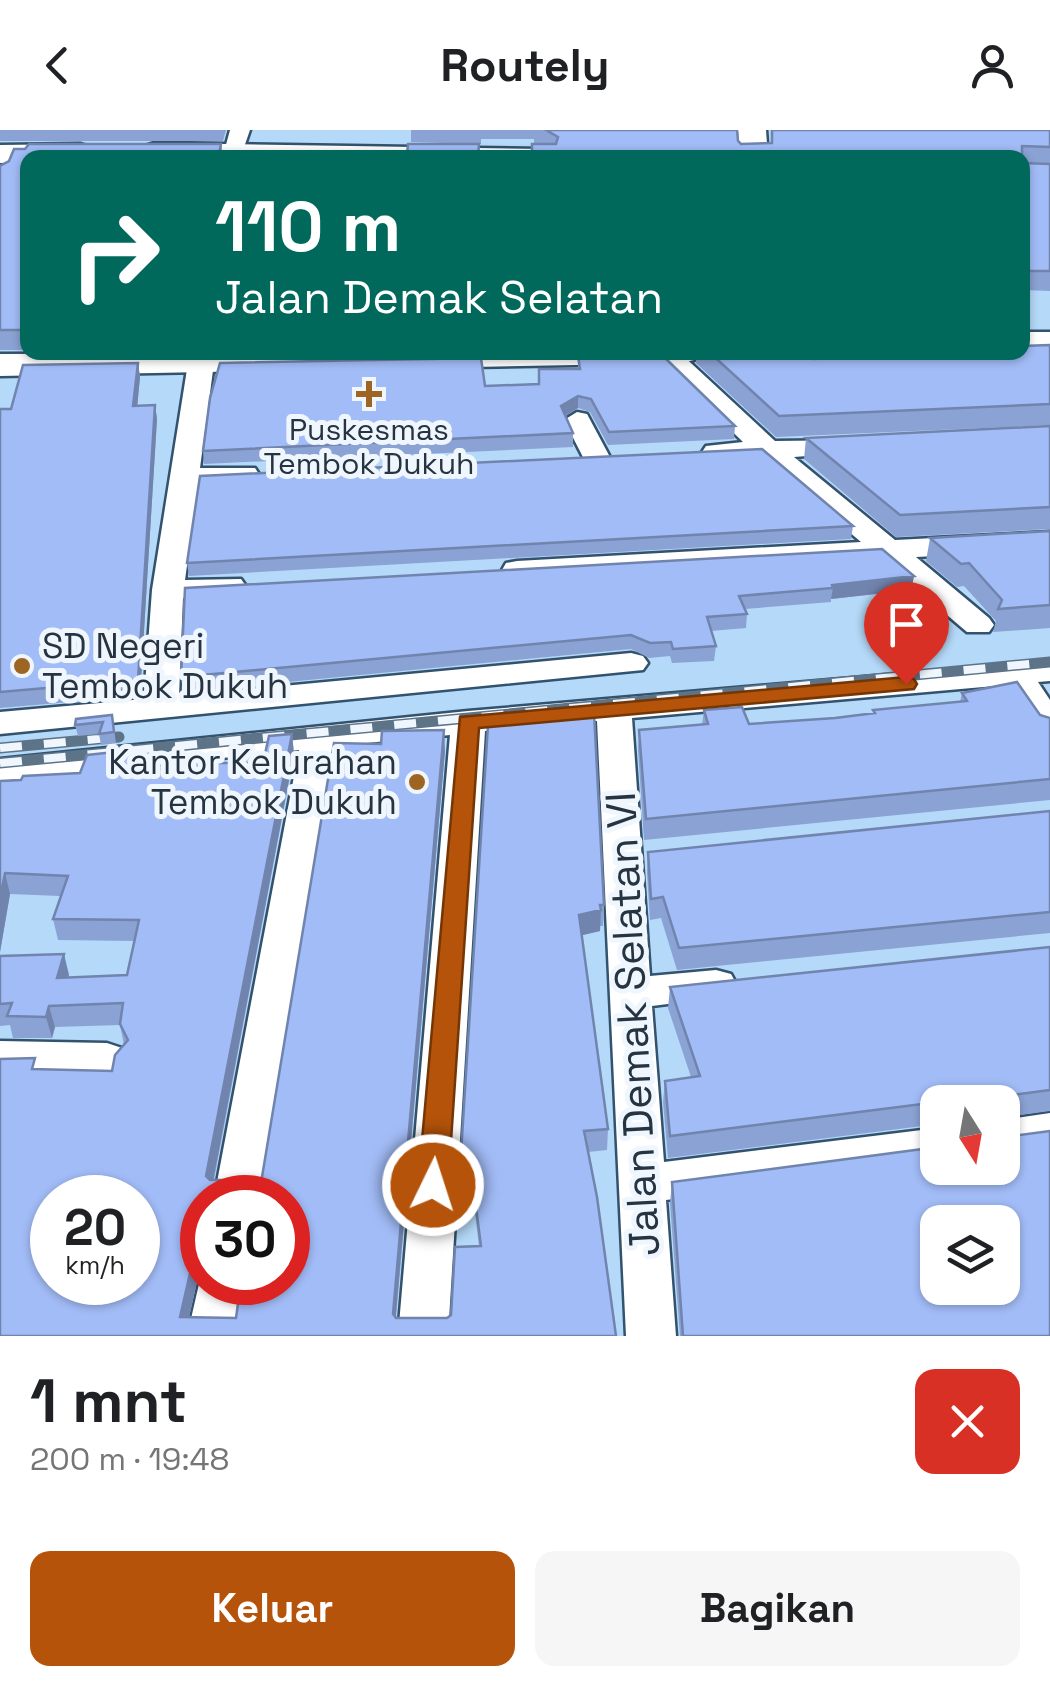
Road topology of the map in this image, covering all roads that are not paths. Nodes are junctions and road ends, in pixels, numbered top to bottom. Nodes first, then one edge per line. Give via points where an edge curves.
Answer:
1 (237, 141) edge
2 (157, 150) edge
3 (391, 150) edge
4 (297, 360) edge
5 (672, 360) edge
6 (200, 363) junction
7 (23, 366) edge
8 (577, 420) dead end
9 (880, 444) edge
10 (768, 450) junction
11 (692, 454) edge
12 (558, 460) edge
13 (266, 473) edge
14 (187, 477) junction
15 (1050, 542) edge
16 (886, 548) junction
17 (492, 571) edge
18 (262, 585) edge
19 (168, 590) junction
20 (978, 626) dead end
21 (631, 663) dead end
22 (1033, 672) edge
23 (162, 708) junction
24 (614, 712) junction
25 (468, 722) junction
26 (0, 723) edge
27 (1050, 726) edge
28 (319, 737) junction
29 (0, 770) edge
30 (752, 981) edge
31 (630, 993) junction
32 (0, 1058) edge
33 (107, 1060) dead end
34 (1050, 1131) edge
35 (1020, 1135) edge
36 (920, 1148) edge
37 (241, 1175) edge
38 (643, 1184) junction
39 (218, 1305) edge
40 (212, 1336) edge
41 (422, 1336) edge
42 (651, 1336) edge

1 - 2 street
1 - 3 street
4 - 6 street
5 - 10 street
6 - 7 street
6 - 14 street
8 - 12 street via 606,459
9 - 10 street
10 - 11 street
10 - 16 street
13 - 14 street
14 - 19 street
15 - 16 street
16 - 17 street
16 - 20 street
18 - 19 street
19 - 23 street
21 - 23 street
22 - 24 street
22 - 27 street
23 - 26 street
24 - 25 street
24 - 31 street, Jalan Demak Selatan VI via 641,858
25 - 28 street
25 - 41 street
28 - 29 street
28 - 37 street
30 - 31 street
31 - 38 street, Jalan Demak Selatan VI
32 - 33 street
34 - 35 street
36 - 38 street
38 - 42 street, Jalan Demak Selatan VI
39 - 40 street

